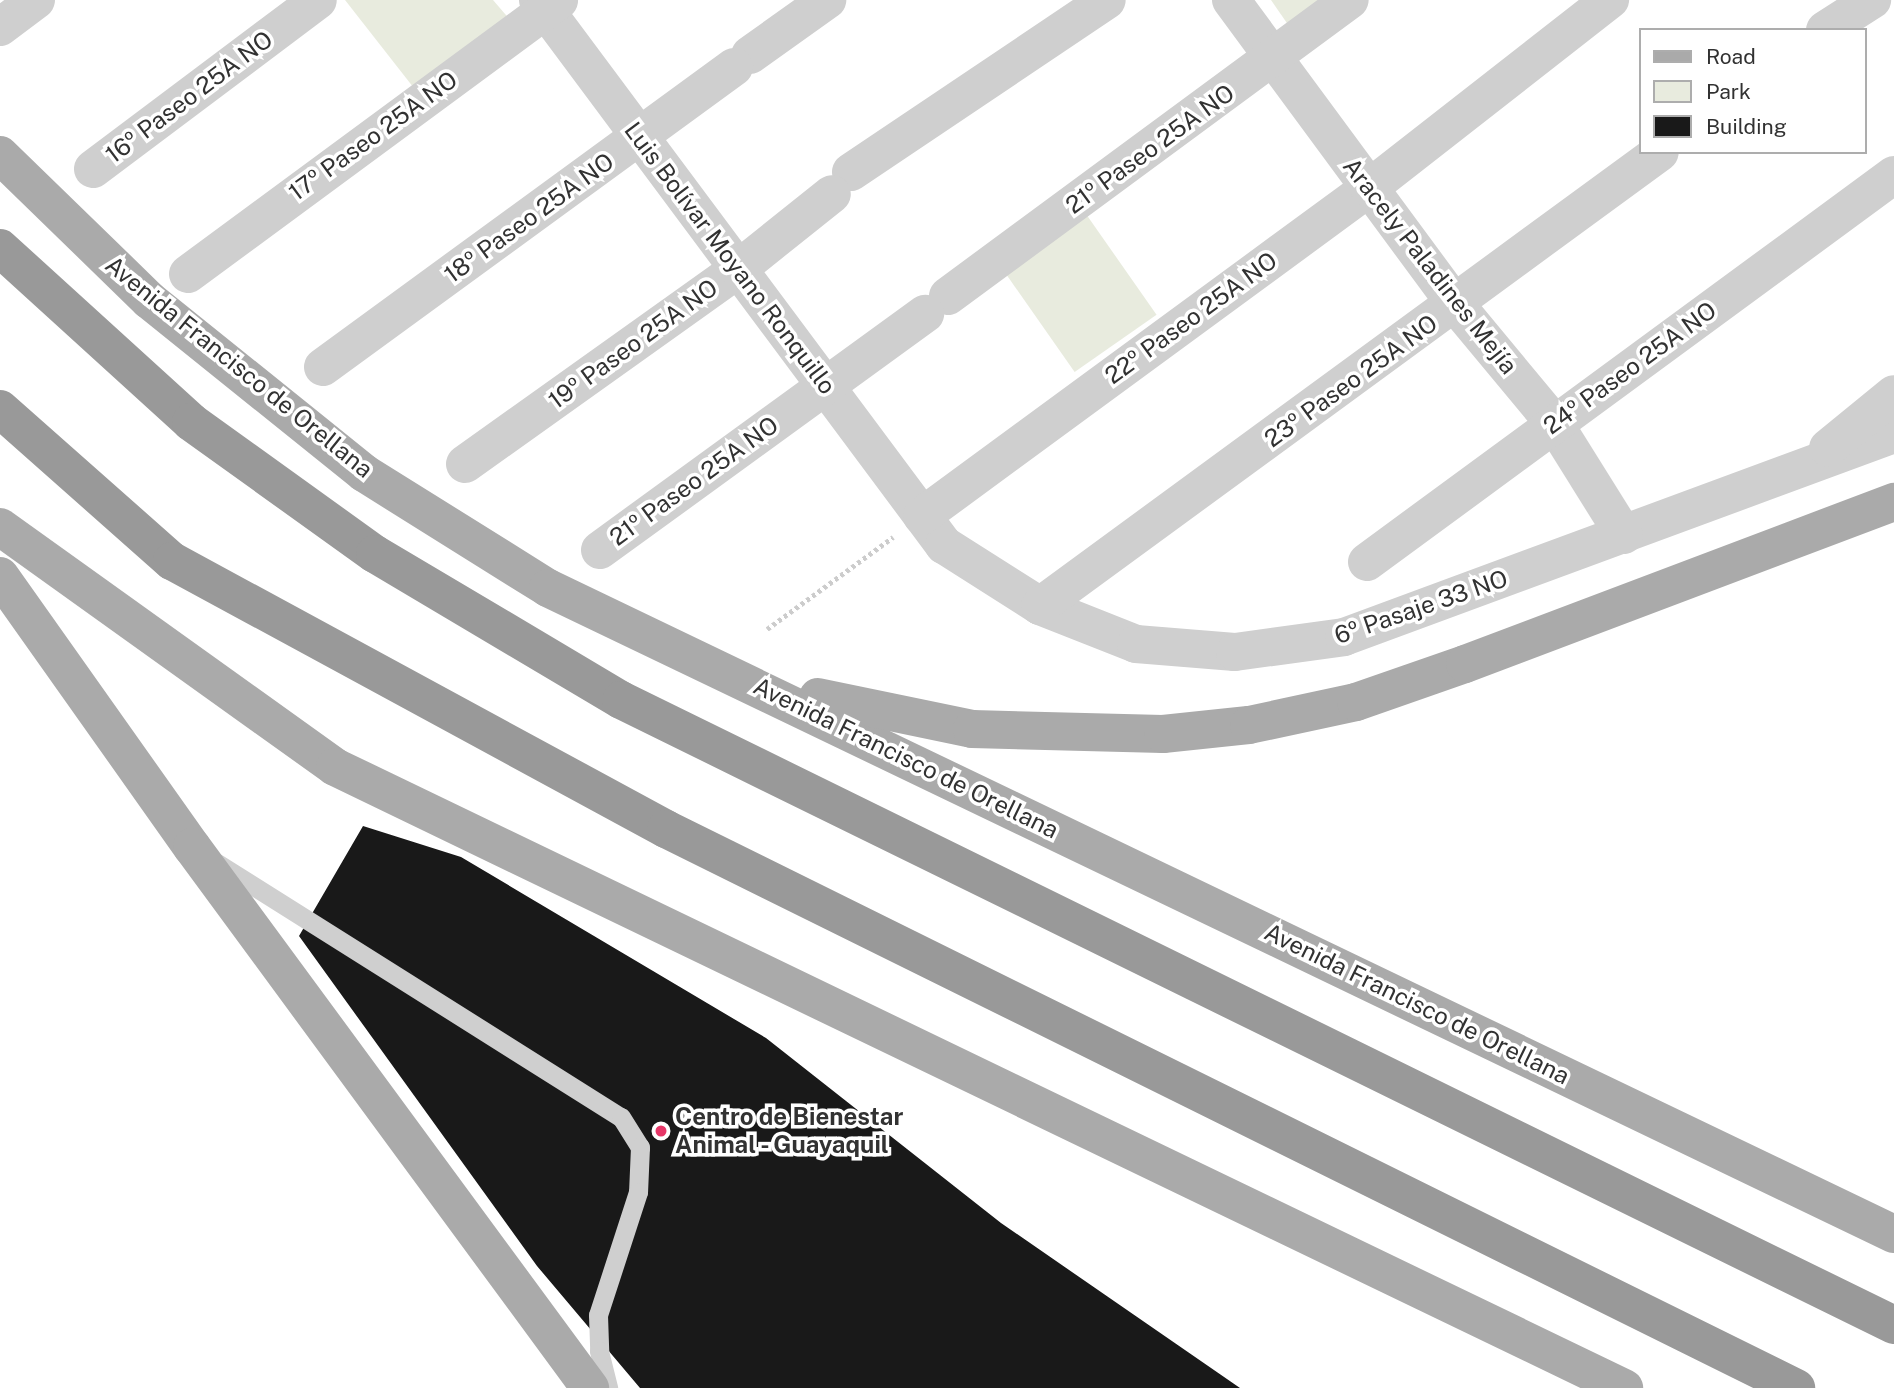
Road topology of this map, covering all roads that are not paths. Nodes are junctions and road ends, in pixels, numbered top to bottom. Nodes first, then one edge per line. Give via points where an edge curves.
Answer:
1 (36, 0) edge
2 (318, 0) edge
3 (827, 0) edge
4 (1107, 0) edge
5 (1231, 0) edge
6 (1350, 0) edge
7 (1609, 0) edge
8 (1872, 0) edge
9 (548, 3) edge
10 (0, 27) edge
11 (1828, 28) edge
12 (1274, 59) junction
13 (640, 138) junction
14 (1657, 154) edge
15 (0, 155) edge
16 (93, 169) dead end
17 (1894, 175) edge
18 (1369, 188) junction
19 (0, 247) edge
20 (738, 268) junction
21 (188, 274) dead end
22 (1455, 306) junction
23 (323, 367) dead end
24 (825, 386) junction
25 (1894, 394) edge
26 (0, 409) edge
27 (1554, 423) junction
28 (1894, 433) edge
29 (465, 464) dead end
30 (1800, 470) junction
31 (1894, 502) edge
32 (922, 516) junction
33 (0, 527) edge
34 (1624, 534) junction
35 (600, 550) dead end
36 (1367, 562) dead end
37 (0, 576) edge
38 (1040, 606) junction
39 (738, 677) junction
40 (192, 847) junction
41 (1894, 1234) edge
42 (1894, 1325) edge
43 (590, 1388) edge
44 (608, 1388) edge
45 (1624, 1388) edge
46 (1796, 1388) edge

1 - 10 street
2 - 16 street, 16º Paseo 25A NO
3 - 13 street, 18º Paseo 25A NO
4 - 20 street, 19º Paseo 25A NO via 841,183
5 - 12 street, Aracely Paladines Mejía
6 - 12 street, 21º Paseo 25A NO
7 - 18 street, 22º Paseo 25A NO
8 - 11 street
9 - 13 street, Luis Bolívar Moyano Ronquillo
9 - 21 street, 17º Paseo 25A NO
12 - 18 street, Aracely Paladines Mejía
12 - 24 street, 21º Paseo 25A NO
13 - 20 street, Luis Bolívar Moyano Ronquillo
13 - 23 street, 18º Paseo 25A NO
14 - 22 street, 23º Paseo 25A NO
15 - 39 main road, Avenida Francisco de Orellana via 149,300 364,473 548,588
17 - 27 street, 24º Paseo 25A NO
18 - 22 street, Aracely Paladines Mejía
18 - 32 street, 22º Paseo 25A NO
19 - 42 highway via 191,422 375,554 621,700
20 - 24 street, Luis Bolívar Moyano Ronquillo
20 - 29 street, 19º Paseo 25A NO
22 - 27 street, Aracely Paladines Mejía
22 - 38 street, 23º Paseo 25A NO
24 - 32 street, Luis Bolívar Moyano Ronquillo
24 - 35 street, 21º Paseo 25A NO
25 - 30 street
26 - 46 highway via 172,561 666,829
27 - 34 street, Aracely Paladines Mejía
27 - 36 street, 24º Paseo 25A NO
28 - 30 street, 6º Pasaje 33 NO
30 - 34 street, 6º Pasaje 33 NO
31 - 39 main road via 1356,702 1249,725 1163,734 972,729 886,714
32 - 38 street, 6º Pasaje 33 NO via 944,545
33 - 45 main road via 335,767
34 - 38 street, 6º Pasaje 33 NO via 1344,637 1235,652 1136,644
37 - 40 main road
39 - 41 main road, Avenida Francisco de Orellana
40 - 43 main road
40 - 44 lane via 621,1117 640,1147 638,1192 598,1315 599,1351

